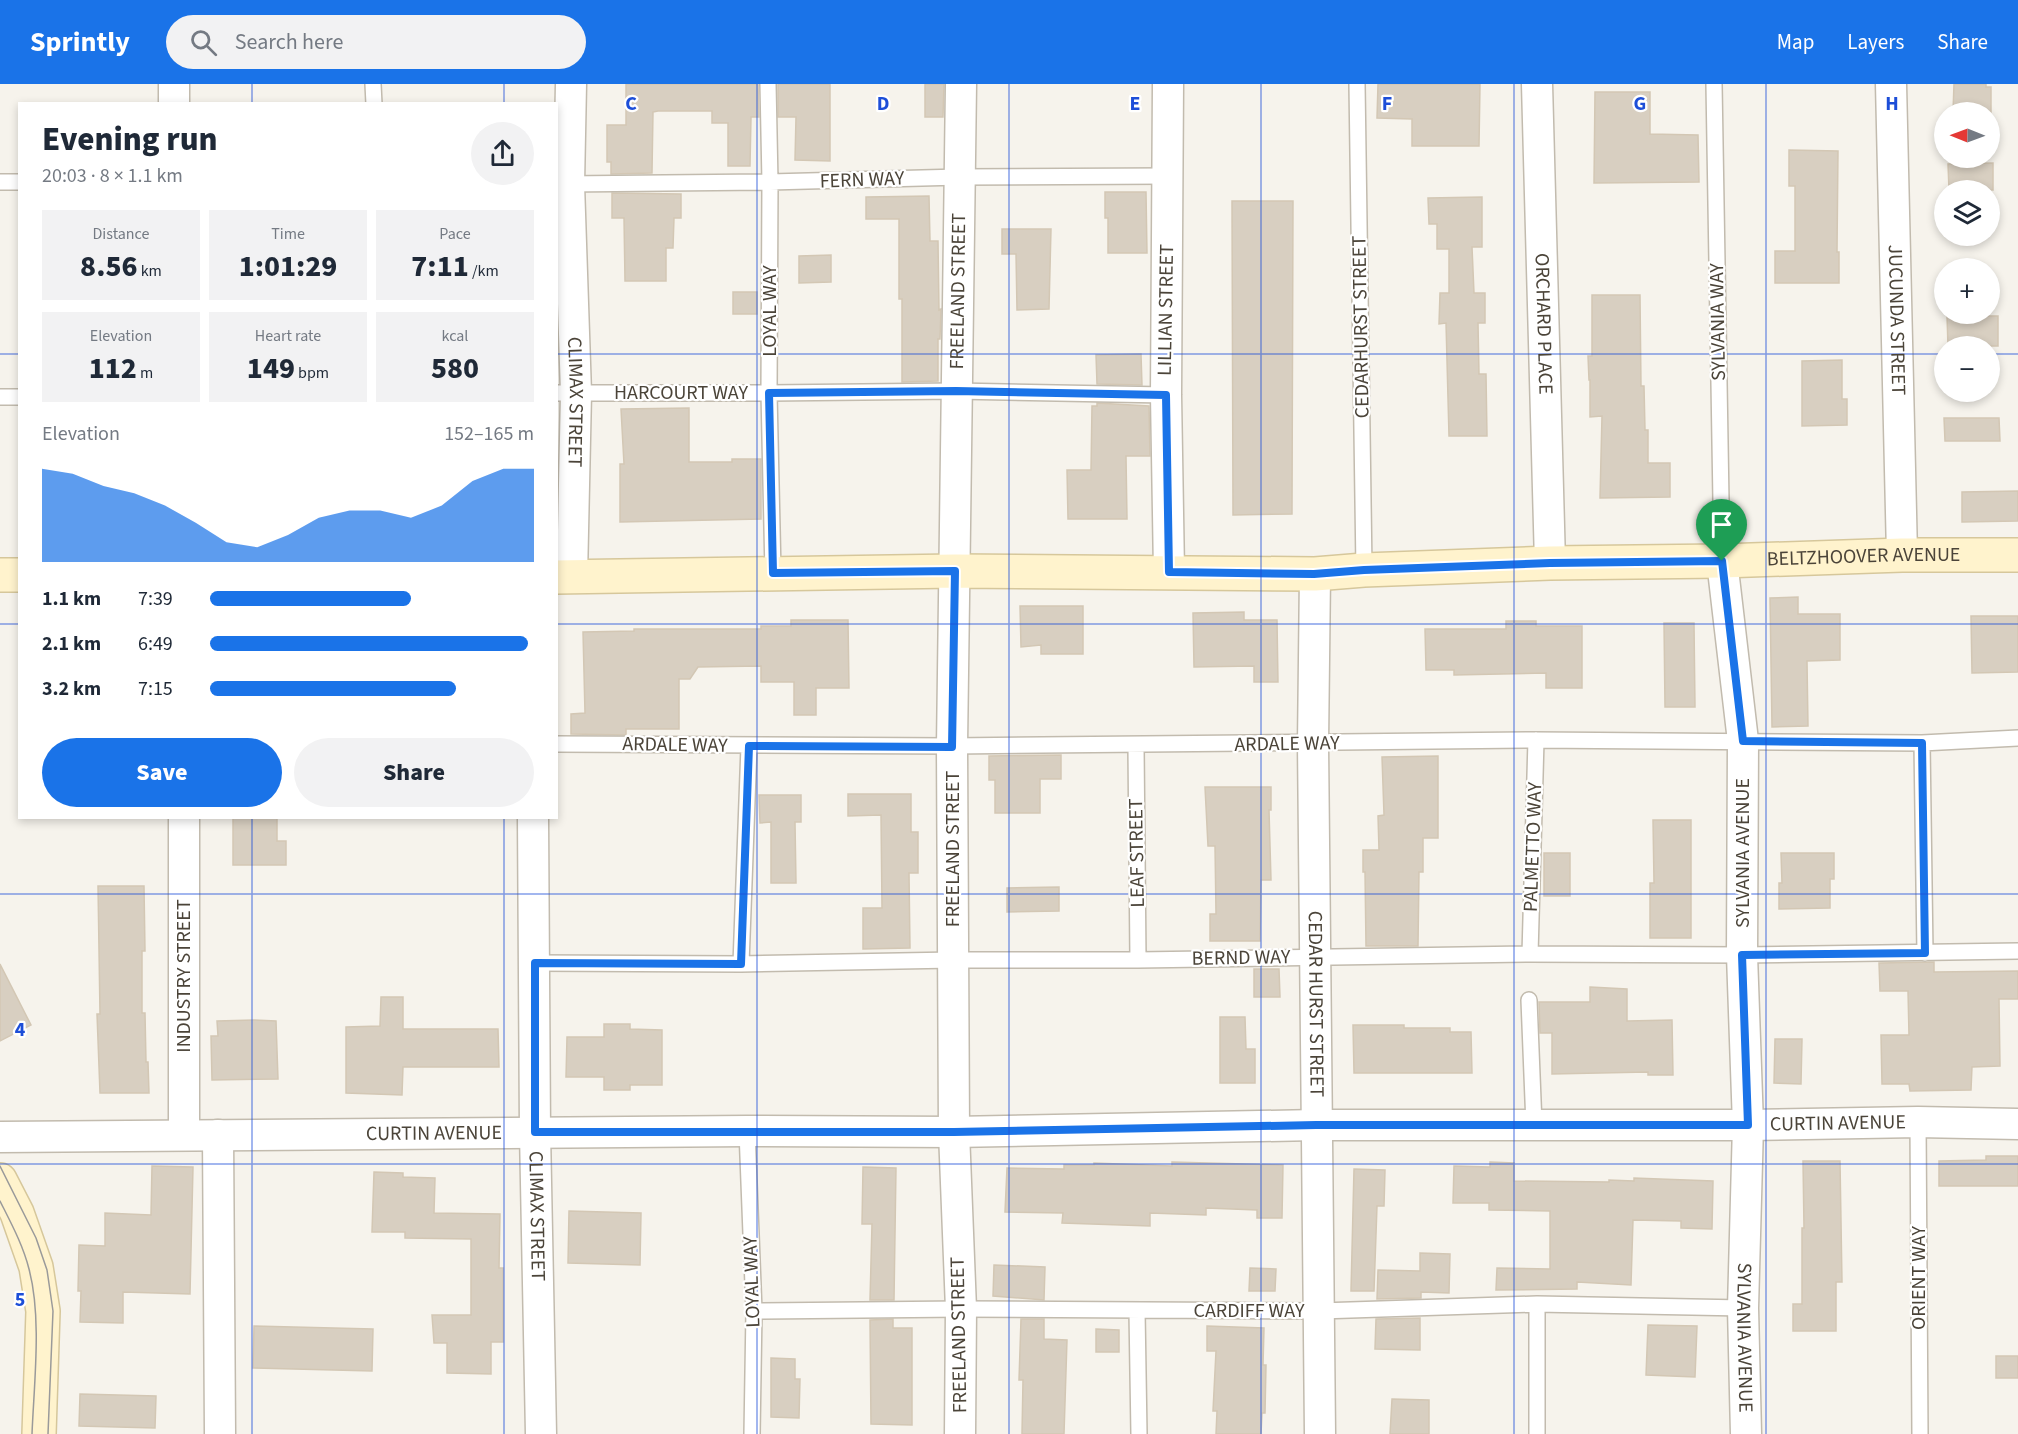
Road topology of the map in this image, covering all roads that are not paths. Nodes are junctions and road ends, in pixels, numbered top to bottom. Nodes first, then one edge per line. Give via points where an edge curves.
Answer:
1 (174, 84) edge
2 (373, 84) edge
3 (571, 84) edge
4 (768, 84) edge
5 (961, 84) edge
6 (1168, 84) edge
7 (1357, 84) edge
8 (1537, 84) edge
9 (1714, 84) edge
10 (1891, 84) edge
11 (174, 102) edge
12 (374, 102) edge
13 (1167, 176) junction
14 (960, 177) junction
15 (0, 182) edge
16 (18, 182) edge
17 (770, 182) junction
18 (563, 184) edge
19 (956, 391) junction
20 (566, 393) edge
21 (769, 393) junction
22 (1166, 395) junction
23 (0, 397) edge
24 (18, 397) edge
25 (1902, 555) junction
26 (2018, 555) edge
27 (1722, 561) junction
28 (1550, 563) junction
29 (1364, 570) junction
30 (955, 571) junction
31 (1169, 572) junction
32 (773, 573) junction
33 (1314, 574) junction
34 (0, 575) edge
35 (18, 575) edge
36 (564, 577) edge
37 (2018, 738) edge
38 (1536, 740) junction
39 (1743, 741) junction
40 (1922, 743) junction
41 (558, 744) edge
42 (1313, 744) junction
43 (749, 746) junction
44 (1136, 746) junction
45 (952, 747) junction
46 (184, 819) edge
47 (533, 819) edge
48 (2018, 951) edge
49 (1925, 953) junction
50 (1530, 954) junction
51 (1742, 955) junction
52 (1315, 957) junction
53 (954, 960) junction
54 (1138, 960) junction
55 (535, 963) junction
56 (741, 964) junction
57 (1529, 1000) dead end
58 (1918, 1122) junction
59 (2018, 1124) edge
60 (1316, 1125) junction
61 (1534, 1125) junction
62 (1748, 1125) junction
63 (747, 1131) junction
64 (535, 1132) junction
65 (954, 1132) junction
66 (184, 1135) junction
67 (218, 1135) junction
68 (0, 1137) edge
69 (0, 1180) edge
70 (1537, 1304) junction
71 (1743, 1308) junction
72 (961, 1309) junction
73 (754, 1311) junction
74 (1137, 1311) junction
75 (1320, 1311) junction
76 (39, 1434) edge
77 (220, 1434) edge
78 (540, 1434) edge
79 (752, 1434) edge
80 (960, 1434) edge
81 (1139, 1434) edge
82 (1320, 1434) edge
83 (1537, 1434) edge
84 (1746, 1434) edge
85 (1920, 1434) edge

1 - 11 street
2 - 12 lane
3 - 18 street, CLIMAX STREET
4 - 17 lane, LOYAL WAY
5 - 14 street, FREELAND STREET
6 - 13 street, LILLIAN STREET
7 - 29 lane, CEDARHURST STREET
8 - 28 street, ORCHARD PLACE
9 - 27 lane, SYLVANIA WAY
10 - 25 street, JUCUNDA STREET
13 - 14 lane, FERN WAY
13 - 22 street, LILLIAN STREET
14 - 17 lane, FERN WAY
14 - 19 street, FREELAND STREET
15 - 16 lane
17 - 18 lane, FERN WAY
17 - 21 lane, LOYAL WAY
18 - 20 street, CLIMAX STREET
19 - 21 lane, HARCOURT WAY
19 - 22 lane, HARCOURT WAY
19 - 30 street, FREELAND STREET
20 - 21 lane, HARCOURT WAY
20 - 36 street, CLIMAX STREET
21 - 32 lane, LOYAL WAY
22 - 31 street, LILLIAN STREET
23 - 24 lane
25 - 26 street, BELTZHOOVER AVENUE
25 - 27 street, BELTZHOOVER AVENUE
27 - 28 street, BELTZHOOVER AVENUE
27 - 39 street, SYLVANIA AVENUE
28 - 29 street, BELTZHOOVER AVENUE
29 - 33 street, BELTZHOOVER AVENUE
30 - 31 street, BELTZHOOVER AVENUE
30 - 32 street, BELTZHOOVER AVENUE
30 - 45 street, FREELAND STREET
31 - 33 street, BELTZHOOVER AVENUE
32 - 36 street, BELTZHOOVER AVENUE
33 - 42 street, CEDAR HURST STREET
34 - 35 street
37 - 40 lane, ARDALE WAY
38 - 39 lane, ARDALE WAY
38 - 42 lane, ARDALE WAY
38 - 50 lane, PALMETTO WAY
39 - 40 lane, ARDALE WAY
39 - 51 street, SYLVANIA AVENUE
40 - 49 lane
41 - 43 lane, ARDALE WAY
42 - 44 lane, ARDALE WAY
42 - 52 street, CEDAR HURST STREET
43 - 45 lane, ARDALE WAY
43 - 56 lane
44 - 45 lane, ARDALE WAY
44 - 54 lane, LEAF STREET
45 - 53 street, FREELAND STREET
46 - 66 street, INDUSTRY STREET
47 - 55 street, CLIMAX STREET
48 - 49 lane, BERND WAY
49 - 51 lane, BERND WAY
50 - 51 lane, BERND WAY
50 - 52 lane, BERND WAY
51 - 62 street, SYLVANIA AVENUE
52 - 54 lane, BERND WAY
52 - 60 street, CEDAR HURST STREET
53 - 54 lane, BERND WAY
53 - 56 lane, BERND WAY
53 - 65 street, FREELAND STREET
55 - 56 lane, BERND WAY
55 - 64 street, CLIMAX STREET
57 - 61 lane
58 - 59 street, CURTIN AVENUE
58 - 62 street, CURTIN AVENUE
58 - 85 lane, ORIENT WAY
60 - 61 street, CURTIN AVENUE
60 - 65 street, CURTIN AVENUE
60 - 75 street, CEDAR HURST STREET
61 - 62 street, CURTIN AVENUE
62 - 71 street, SYLVANIA AVENUE
63 - 64 street, CURTIN AVENUE
63 - 65 street, CURTIN AVENUE
63 - 73 lane, LOYAL WAY
64 - 67 street, CURTIN AVENUE
64 - 78 street, CLIMAX STREET
65 - 72 street, FREELAND STREET
66 - 67 street, CURTIN AVENUE
66 - 68 street, CURTIN AVENUE
67 - 77 street
69 - 76 street via 17,1213 36,1267 43,1311
70 - 71 lane, CARDIFF WAY
70 - 75 lane, CARDIFF WAY
70 - 83 lane
71 - 84 street, SYLVANIA AVENUE
72 - 73 lane, CARDIFF WAY
72 - 74 lane, CARDIFF WAY
72 - 80 street, FREELAND STREET
73 - 79 lane, LOYAL WAY
74 - 75 lane, CARDIFF WAY
74 - 81 lane
75 - 82 street, CEDAR HURST STREET

